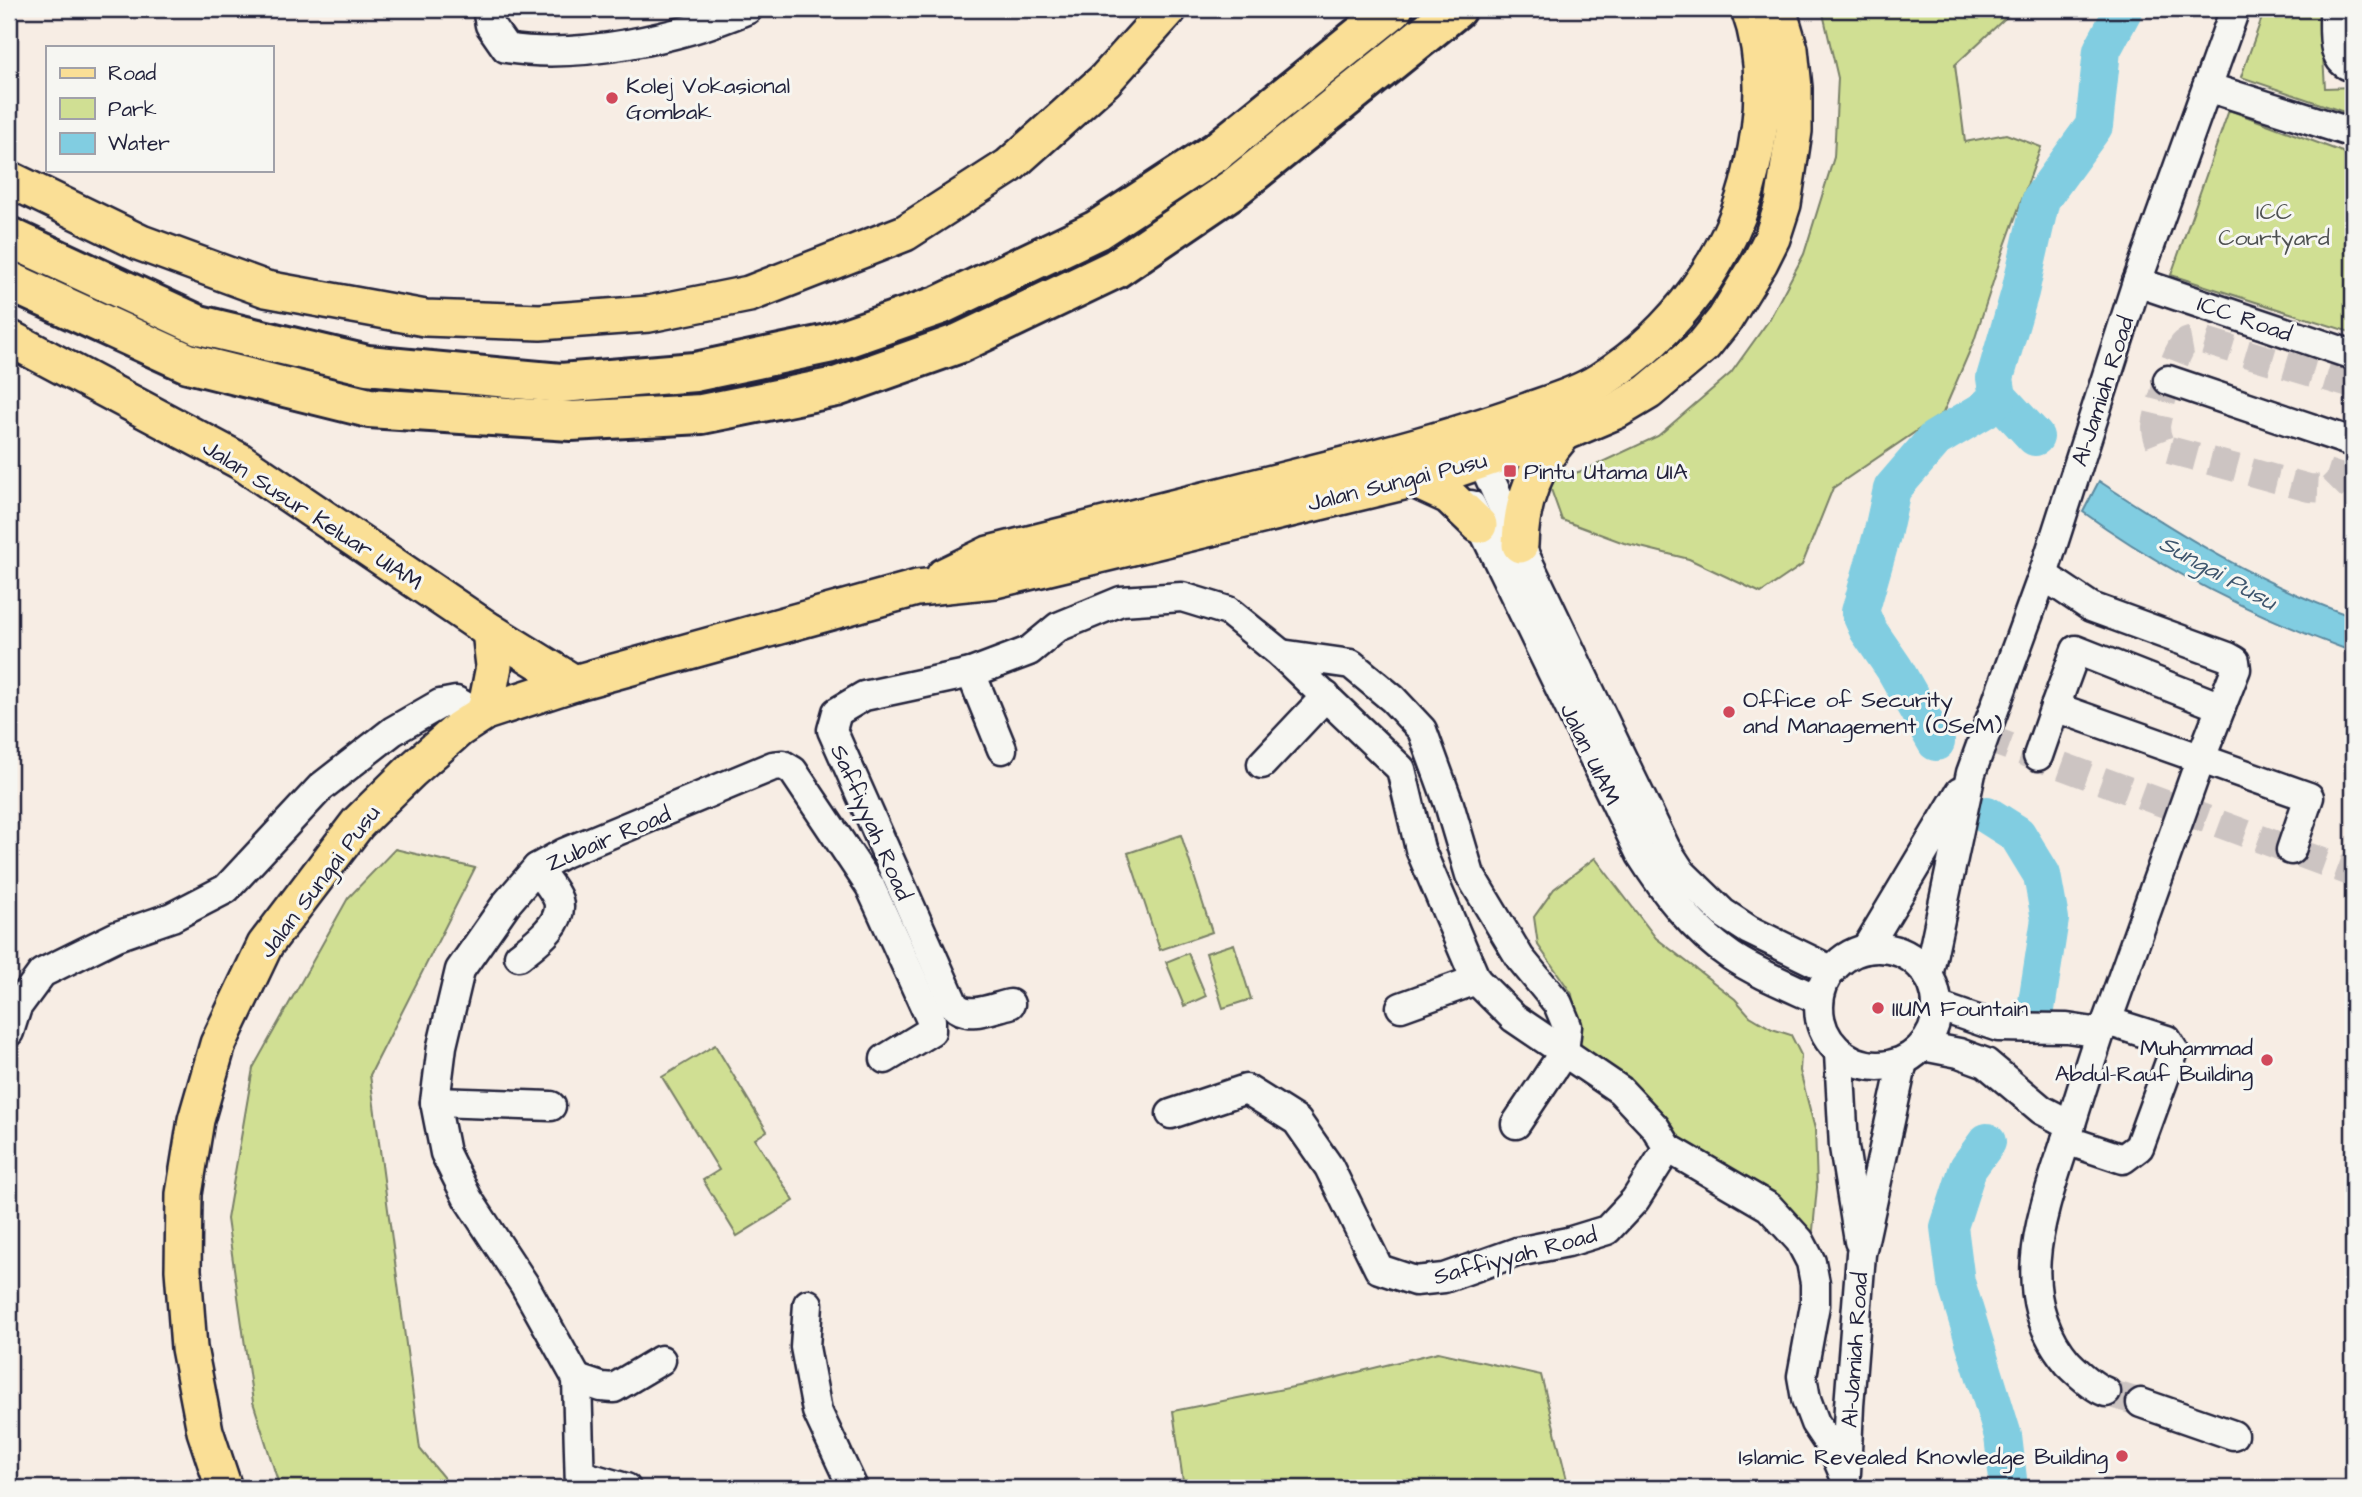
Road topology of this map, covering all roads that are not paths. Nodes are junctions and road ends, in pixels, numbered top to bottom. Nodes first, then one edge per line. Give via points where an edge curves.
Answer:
1 (487, 9) edge
2 (748, 9) edge
3 (1169, 9) edge
4 (1393, 9) edge
5 (1456, 9) edge
6 (1749, 9) edge
7 (1778, 9) edge
8 (2235, 9) edge
9 (2334, 9) edge
10 (2353, 66) edge
11 (2207, 87) junction
12 (2353, 133) edge
13 (9, 179) edge
14 (9, 237) edge
15 (9, 281) edge
16 (2137, 282) junction
17 (9, 338) edge
18 (2353, 355) edge
19 (2168, 380) dead end
20 (1558, 417) junction
21 (2352, 442) edge
22 (1463, 450) junction
23 (1412, 479) junction
24 (1479, 525) junction
25 (1520, 545) junction
26 (2043, 575) junction
27 (917, 588) junction
28 (2091, 607) junction
29 (490, 632) junction
30 (2076, 650) junction
31 (1281, 654) junction
32 (971, 673) junction
33 (574, 682) junction
34 (1326, 696) junction
35 (2055, 707) junction
36 (2221, 707) junction
37 (482, 714) junction
38 (1598, 739) junction
39 (1002, 749) dead end
40 (2038, 756) dead end
41 (2202, 758) junction
42 (1262, 764) dead end
43 (1971, 773) junction
44 (2291, 850) dead end
45 (537, 868) junction
46 (1866, 948) junction
47 (519, 956) dead end
48 (1831, 970) junction
49 (1928, 975) junction
50 (1476, 980) junction
51 (1819, 1000) junction
52 (1010, 1004) dead end
53 (1937, 1006) junction
54 (1401, 1007) dead end
55 (1998, 1027) junction
56 (2104, 1027) junction
57 (9, 1032) edge
58 (1564, 1052) junction
59 (1839, 1053) junction
60 (1913, 1053) junction
61 (885, 1059) dead end
62 (1986, 1063) junction
63 (435, 1102) junction
64 (551, 1106) dead end
65 (1171, 1114) dead end
66 (1516, 1124) dead end
67 (2068, 1132) junction
68 (1668, 1148) junction
69 (1861, 1254) junction
70 (808, 1304) dead end
71 (662, 1360) dead end
72 (577, 1379) junction
73 (2106, 1392) tunnel mouth
74 (1806, 1399) junction
75 (2141, 1403) tunnel mouth
76 (1849, 1406) junction
77 (2233, 1434) dead end
78 (580, 1481) edge
79 (1845, 1484) edge
80 (224, 1488) edge
81 (626, 1488) edge
82 (853, 1488) edge

1 - 2 street via 490,25 506,48 531,52 637,44
3 - 13 main road via 1105,79 1009,166 905,233 749,294 649,314 540,322 425,318 266,289 141,243
4 - 14 highway via 1216,152 1097,230 940,305 828,344 695,372 561,383 368,365 199,325
5 - 15 highway via 1234,188 1115,269 960,343 836,387 702,414 571,421 369,408 188,363
6 - 20 main road, Jalan Sungai Pusu via 1761,74 1762,111 1748,186 1723,248 1688,303 1649,345
7 - 20 main road, Jalan Sungai Pusu via 1790,49 1794,131 1783,204 1760,262 1704,345 1648,392 1616,411
8 - 11 street, Al-Jamiah Road
9 - 10 street via 2334,43 2340,59
11 - 12 street
11 - 16 street, Al-Jamiah Road
16 - 18 street, ICC Road
16 - 26 street, Al-Jamiah Road
17 - 29 main road, Jalan Susur Keluar UIAM via 240,461
19 - 21 street
20 - 22 main road, Jalan Sungai Pusu
20 - 25 main road via 1526,496
22 - 23 main road, Jalan Sungai Pusu
22 - 24 street, Jalan UIAM
22 - 25 street, Jalan UIAM
22 - 27 main road, Jalan Sungai Pusu via 989,554
23 - 24 main road via 1450,496
23 - 27 main road, Jalan Sungai Pusu via 995,580
24 - 38 street, Jalan UIAM
25 - 38 street, Jalan UIAM
26 - 28 street
26 - 43 street, Al-Jamiah Road
27 - 33 main road, Jalan Sungai Pusu
28 - 30 street
28 - 36 street via 2235,661
29 - 33 main road, Jalan Susur Keluar UIAM
29 - 37 main road via 494,666
30 - 35 street
30 - 36 street
31 - 32 street, Saffiyyah Road via 1228,611 1182,597 1121,601 1058,627 1029,651
31 - 34 street, Saffiyyah Road
31 - 58 street via 1351,664 1422,730 1470,875 1520,958 1558,1004 1567,1026
32 - 39 street
32 - 52 street, Saffiyyah Road via 864,696 837,712 832,730 954,1005 970,1013
33 - 37 main road, Jalan Sungai Pusu
34 - 42 street
34 - 50 street, Saffiyyah Road via 1401,769 1420,849
35 - 40 street
35 - 41 street
36 - 41 street
37 - 57 street via 456,701 440,704 393,732 321,787 226,889 42,973 17,1007
37 - 80 main road, Jalan Sungai Pusu via 411,771 358,823 265,945 218,1044 196,1120 184,1194 183,1270 189,1348 205,1431
38 - 48 street, Jalan UIAM via 1681,872 1723,913 1749,930
38 - 51 street, Jalan UIAM via 1641,855 1677,907 1732,957
41 - 44 street via 2309,797
41 - 56 street
43 - 46 street, Al-Jamiah Road
43 - 49 street, Al-Jamiah Road
45 - 47 street via 558,899 559,911 538,941
45 - 61 street, Zubair Road via 783,765 793,771 870,886 931,1020 930,1031
45 - 63 street, Zubair Road via 460,970 442,1046
46 - 48 street, Al-Jamiah Road
46 - 49 street via 1901,952
48 - 51 street
49 - 53 street, Al-Jamiah Road
50 - 54 street
50 - 58 street, Saffiyyah Road via 1514,1018
51 - 59 street, Al-Jamiah Road via 1821,1023
53 - 55 street
53 - 60 street, Al-Jamiah Road via 1930,1034
55 - 56 street
55 - 62 street
56 - 67 street
56 - 67 street via 2167,1040 2174,1051 2139,1147 2123,1159
58 - 66 street
58 - 68 street, Saffiyyah Road via 1620,1090
59 - 60 street via 1854,1062 1887,1066
59 - 69 street, Al-Jamiah Road via 1844,1147
60 - 62 street via 1959,1054
60 - 69 street, Al-Jamiah Road
62 - 67 street
63 - 64 street
63 - 72 street, Zubair Road via 445,1153 468,1199 524,1284
65 - 68 street, Saffiyyah Road via 1246,1089 1297,1121 1329,1167 1379,1269 1415,1281 1444,1278 1517,1252 1607,1230 1635,1200
67 - 73 street via 2041,1216 2035,1258 2037,1291 2054,1346 2073,1368
68 - 74 street, Saffiyyah Road via 1769,1207 1800,1241 1815,1283 1802,1376
69 - 76 street, Al-Jamiah Road
70 - 82 street via 805,1348 817,1411
71 - 72 street via 614,1388
72 - 78 street, Zubair Road
74 - 76 street via 1830,1412
74 - 79 street, Saffiyyah Road via 1835,1453
75 - 77 street
76 - 79 street, Al-Jamiah Road
78 - 81 street

